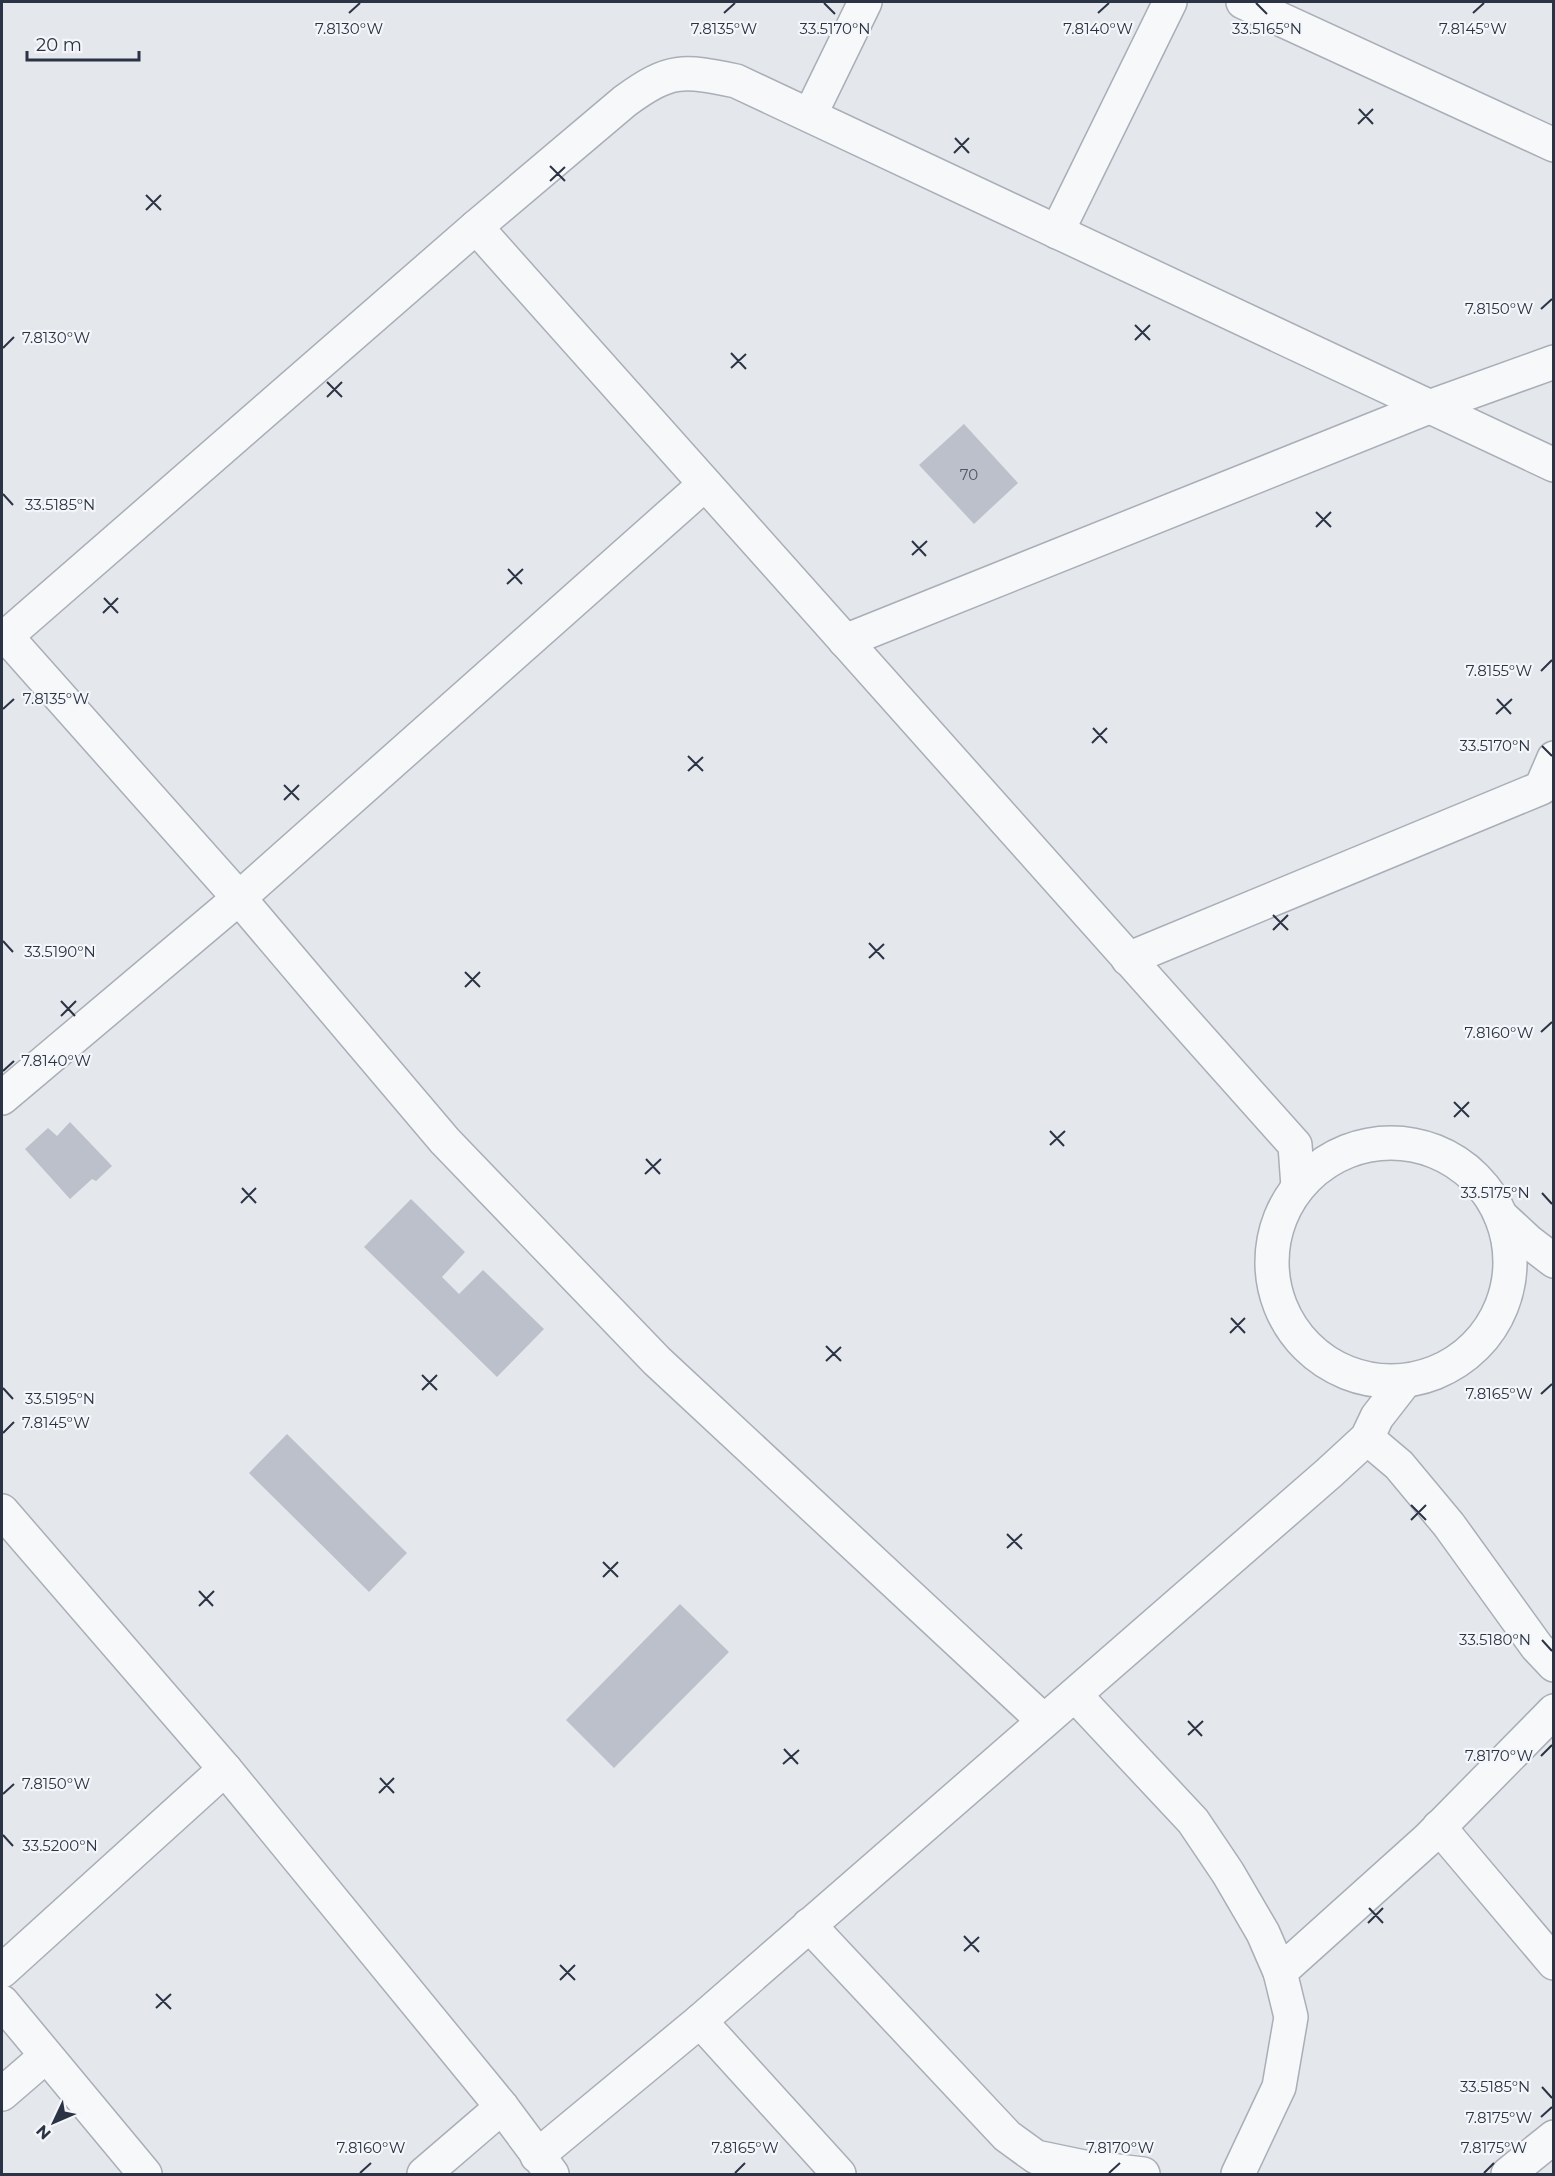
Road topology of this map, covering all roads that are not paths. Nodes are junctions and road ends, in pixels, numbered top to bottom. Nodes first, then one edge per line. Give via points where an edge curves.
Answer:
1 (865, 2) edge
2 (1170, 2) edge
3 (1243, 2) edge
4 (810, 115) junction
5 (1554, 145) edge
6 (476, 227) junction
7 (1057, 232) junction
8 (1554, 362) edge
9 (1430, 407) junction
10 (1554, 465) edge
11 (705, 484) junction
12 (4, 638) edge
13 (845, 641) junction
14 (1554, 758) edge
15 (1547, 791) edge
16 (239, 898) junction
17 (1128, 959) junction
18 (2, 1098) edge
19 (1295, 1144) junction
20 (1353, 1149) junction
21 (1298, 1187) junction
22 (1501, 1216) junction
23 (1554, 1261) edge
24 (1554, 1274) edge
25 (1508, 1289) junction
26 (1354, 1376) junction
27 (1405, 1381) junction
28 (1372, 1428) junction
29 (2, 1511) edge
30 (1554, 1665) edge
31 (1076, 1695) junction
32 (1554, 1711) edge
33 (1044, 1721) junction
34 (225, 1769) junction
35 (1438, 1827) junction
36 (809, 1925) junction
37 (1554, 1963) edge
38 (2, 1971) edge
39 (1280, 1972) junction
40 (2, 2002) edge
41 (700, 2021) junction
42 (46, 2055) junction
43 (2, 2094) edge
44 (502, 2107) junction
45 (1554, 2137) edge
46 (545, 2165) edge
47 (145, 2175) edge
48 (424, 2175) edge
49 (839, 2175) edge
50 (1143, 2175) edge
51 (1238, 2175) edge
52 (1509, 2175) edge

1 - 4 street
2 - 7 street
3 - 5 street
4 - 6 street via 736,81 699,74 663,77 625,101
4 - 7 street
6 - 11 street
6 - 12 street
7 - 9 street
8 - 9 street
9 - 10 street
9 - 13 street
11 - 13 street
11 - 16 street
12 - 16 street
13 - 17 street
14 - 15 street
15 - 17 street
16 - 18 street
16 - 33 street via 446,1142 657,1361
17 - 19 street
19 - 20 street
19 - 21 street
20 - 21 street via 1323,1164
20 - 22 street via 1402,1143 1440,1154 1458,1163 1480,1183
21 - 26 street via 1275,1236 1271,1258 1275,1291 1282,1311 1300,1339 1324,1361
22 - 23 street
22 - 25 street via 1511,1257
24 - 25 street
25 - 27 street via 1494,1324 1471,1352 1440,1372
26 - 27 street
26 - 28 street
27 - 28 street
28 - 30 street
28 - 31 street
29 - 34 street
31 - 33 street
31 - 39 street via 1192,1821 1263,1933
32 - 35 street
33 - 36 street
34 - 38 street
34 - 44 street
35 - 37 street
35 - 39 street
36 - 41 street
36 - 50 street via 1007,2136 1036,2157
39 - 51 street via 1291,2017 1279,2087
40 - 42 street
41 - 46 street
41 - 49 street
42 - 43 street
42 - 47 street
44 - 46 street
44 - 48 street
45 - 52 street

